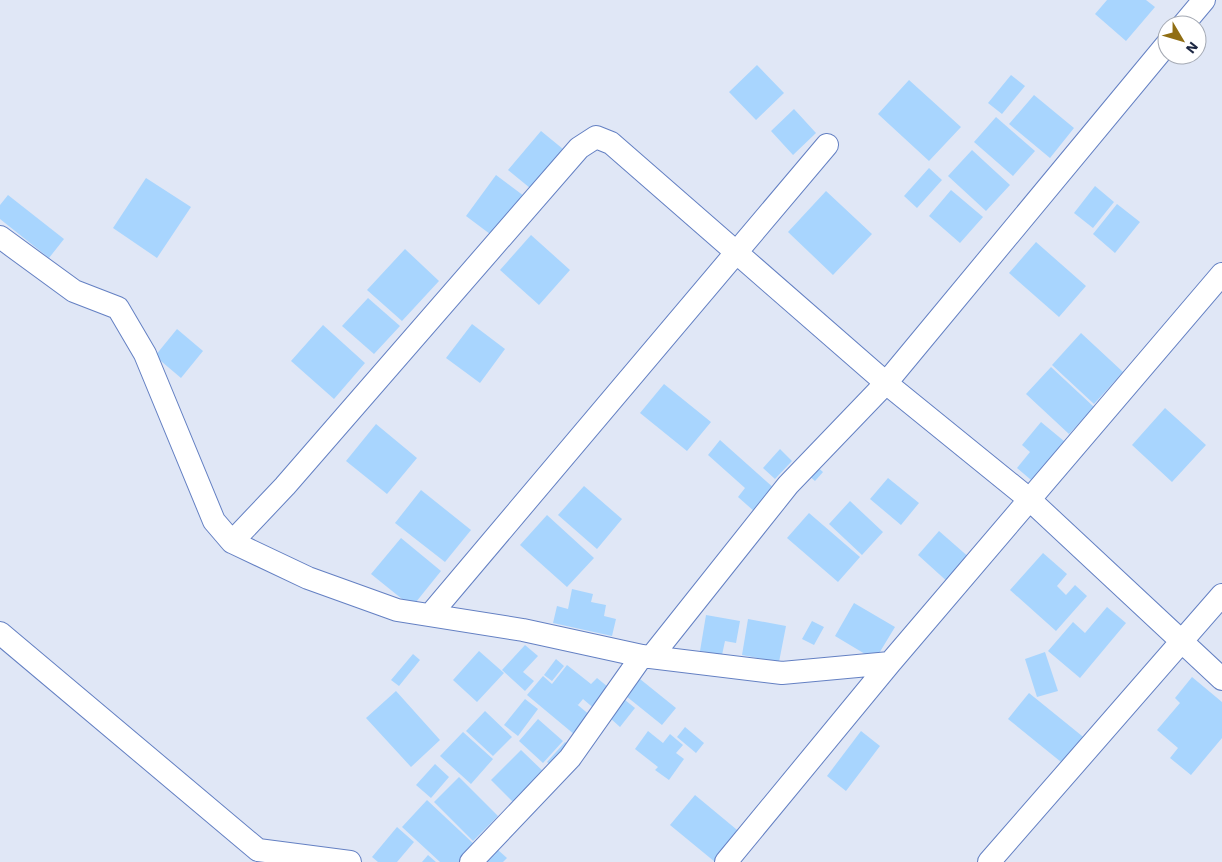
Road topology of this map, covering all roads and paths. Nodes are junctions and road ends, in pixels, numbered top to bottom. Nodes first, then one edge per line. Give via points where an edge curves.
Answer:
1 (1204, 0) edge
2 (1191, 15) edge
3 (1157, 56) edge
4 (827, 145) dead end
5 (0, 237) edge
6 (736, 253) junction
7 (1222, 274) edge
8 (886, 383) junction
9 (1029, 500) junction
10 (232, 542) junction
11 (1222, 595) edge
12 (430, 615) junction
13 (0, 633) edge
14 (1182, 642) junction
15 (647, 656) junction
16 (890, 663) junction
17 (1222, 679) edge
18 (350, 862) edge
19 (471, 862) edge
20 (726, 862) edge
21 (989, 862) edge

1 - 2 street
3 - 8 street
4 - 6 street
5 - 10 street via 74,291 118,308 145,354 214,521
6 - 8 street
6 - 10 street via 611,143 596,137 579,148 285,486
6 - 12 street
7 - 9 street
8 - 9 street
8 - 15 street via 788,485
9 - 14 street
9 - 16 street
10 - 12 street via 308,578 397,610
11 - 14 street
12 - 15 street via 524,630
13 - 18 street via 258,850
14 - 17 street
14 - 21 street
15 - 16 street via 782,674
15 - 19 street via 570,758
16 - 20 street

